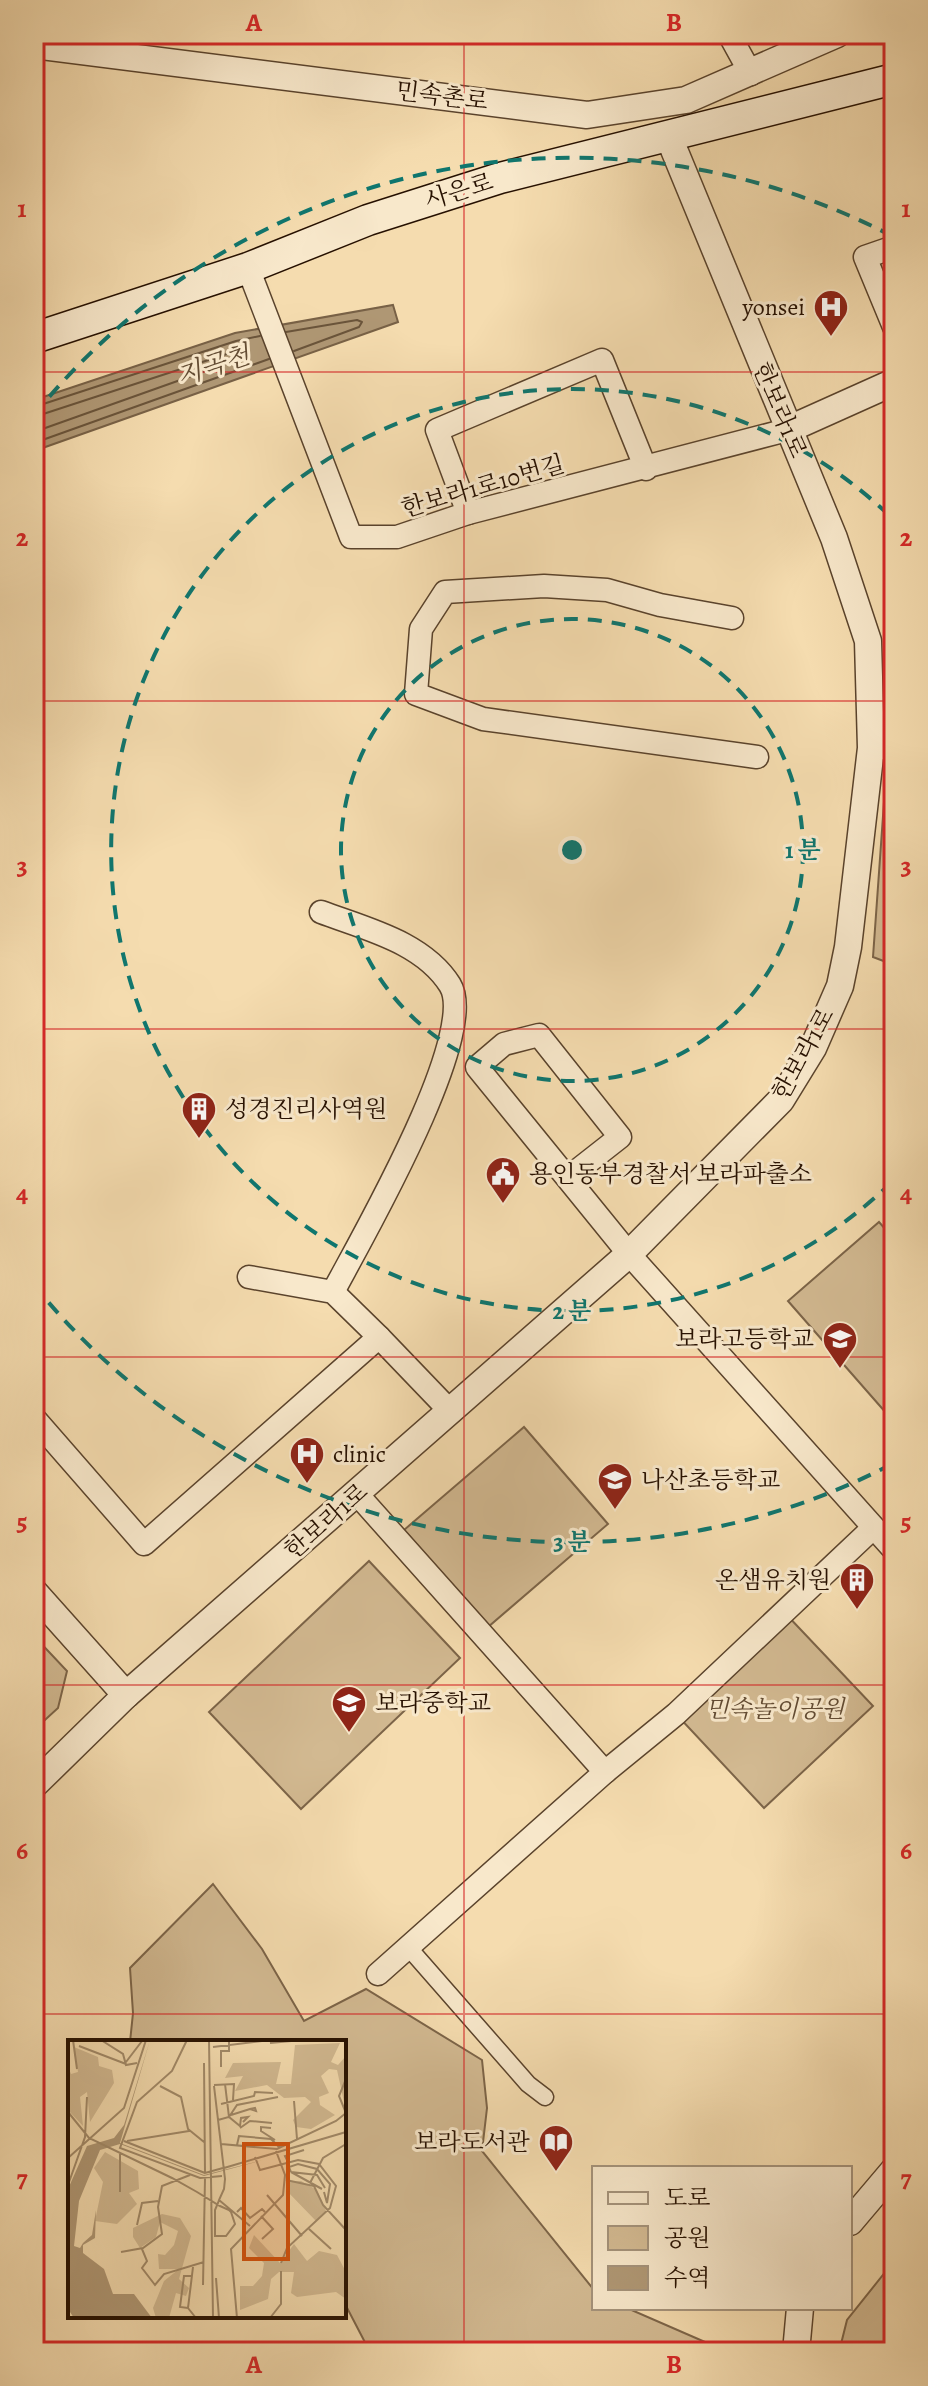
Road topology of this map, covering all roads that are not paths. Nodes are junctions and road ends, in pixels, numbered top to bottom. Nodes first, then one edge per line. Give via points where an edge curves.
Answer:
1 (729, 34) edge
2 (837, 34) edge
3 (111, 44) edge
4 (34, 45) edge
5 (751, 74) junction
6 (894, 79) edge
7 (668, 135) junction
8 (894, 247) edge
9 (252, 280) junction
10 (894, 327) edge
11 (34, 338) edge
12 (894, 382) edge
13 (787, 430) junction
14 (646, 469) junction
15 (468, 513) junction
16 (732, 618) dead end
17 (883, 748) edge
18 (757, 757) dead end
19 (321, 912) dead end
20 (569, 1177) junction
21 (629, 1254) junction
22 (249, 1277) dead end
23 (333, 1292) junction
24 (379, 1337) junction
25 (451, 1412) junction
26 (34, 1418) edge
27 (357, 1494) junction
28 (873, 1528) junction
29 (894, 1550) edge
30 (34, 1592) edge
31 (126, 1695) junction
32 (605, 1772) junction
33 (34, 1785) edge
34 (408, 1947) junction
35 (378, 1974) dead end
36 (545, 2097) dead end
37 (894, 2170) edge
38 (852, 2220) edge
39 (800, 2310) edge
40 (796, 2352) edge

1 - 5 street
2 - 5 street, 민속촌로
3 - 4 street, 민속촌로
3 - 5 street, 민속촌로 via 587,115 686,100
6 - 7 main road, 사은로
7 - 9 main road, 사은로 via 500,178 368,220
7 - 13 street, 한보라1로
8 - 10 street via 865,257
9 - 11 main road, 사은로
9 - 15 street, 한보라1로10번길 via 351,537 397,537
12 - 13 street
13 - 14 street, 한보라1로10번길
13 - 17 street, 한보라1로 via 834,538 868,641
14 - 15 street, 한보라1로10번길
14 - 15 street via 602,360 437,430
16 - 18 street via 607,590 544,586 445,592 421,629 416,694 483,719
17 - 21 street, 한보라1로 via 840,986 813,1048 781,1100
19 - 23 street via 377,932 433,962 452,989 455,1016 440,1075 407,1151
20 - 20 street via 620,1137 539,1035 504,1044 477,1067
20 - 21 street
21 - 25 street, 한보라1로
21 - 28 street
22 - 23 street
23 - 24 street
24 - 25 street
24 - 26 street via 144,1544
25 - 27 street, 한보라1로
27 - 31 street, 한보라1로
27 - 32 street
28 - 29 street
28 - 32 street via 676,1714
30 - 31 street
31 - 33 street, 한보라1로
32 - 34 street
34 - 35 street
34 - 36 street
37 - 38 street
39 - 40 street

